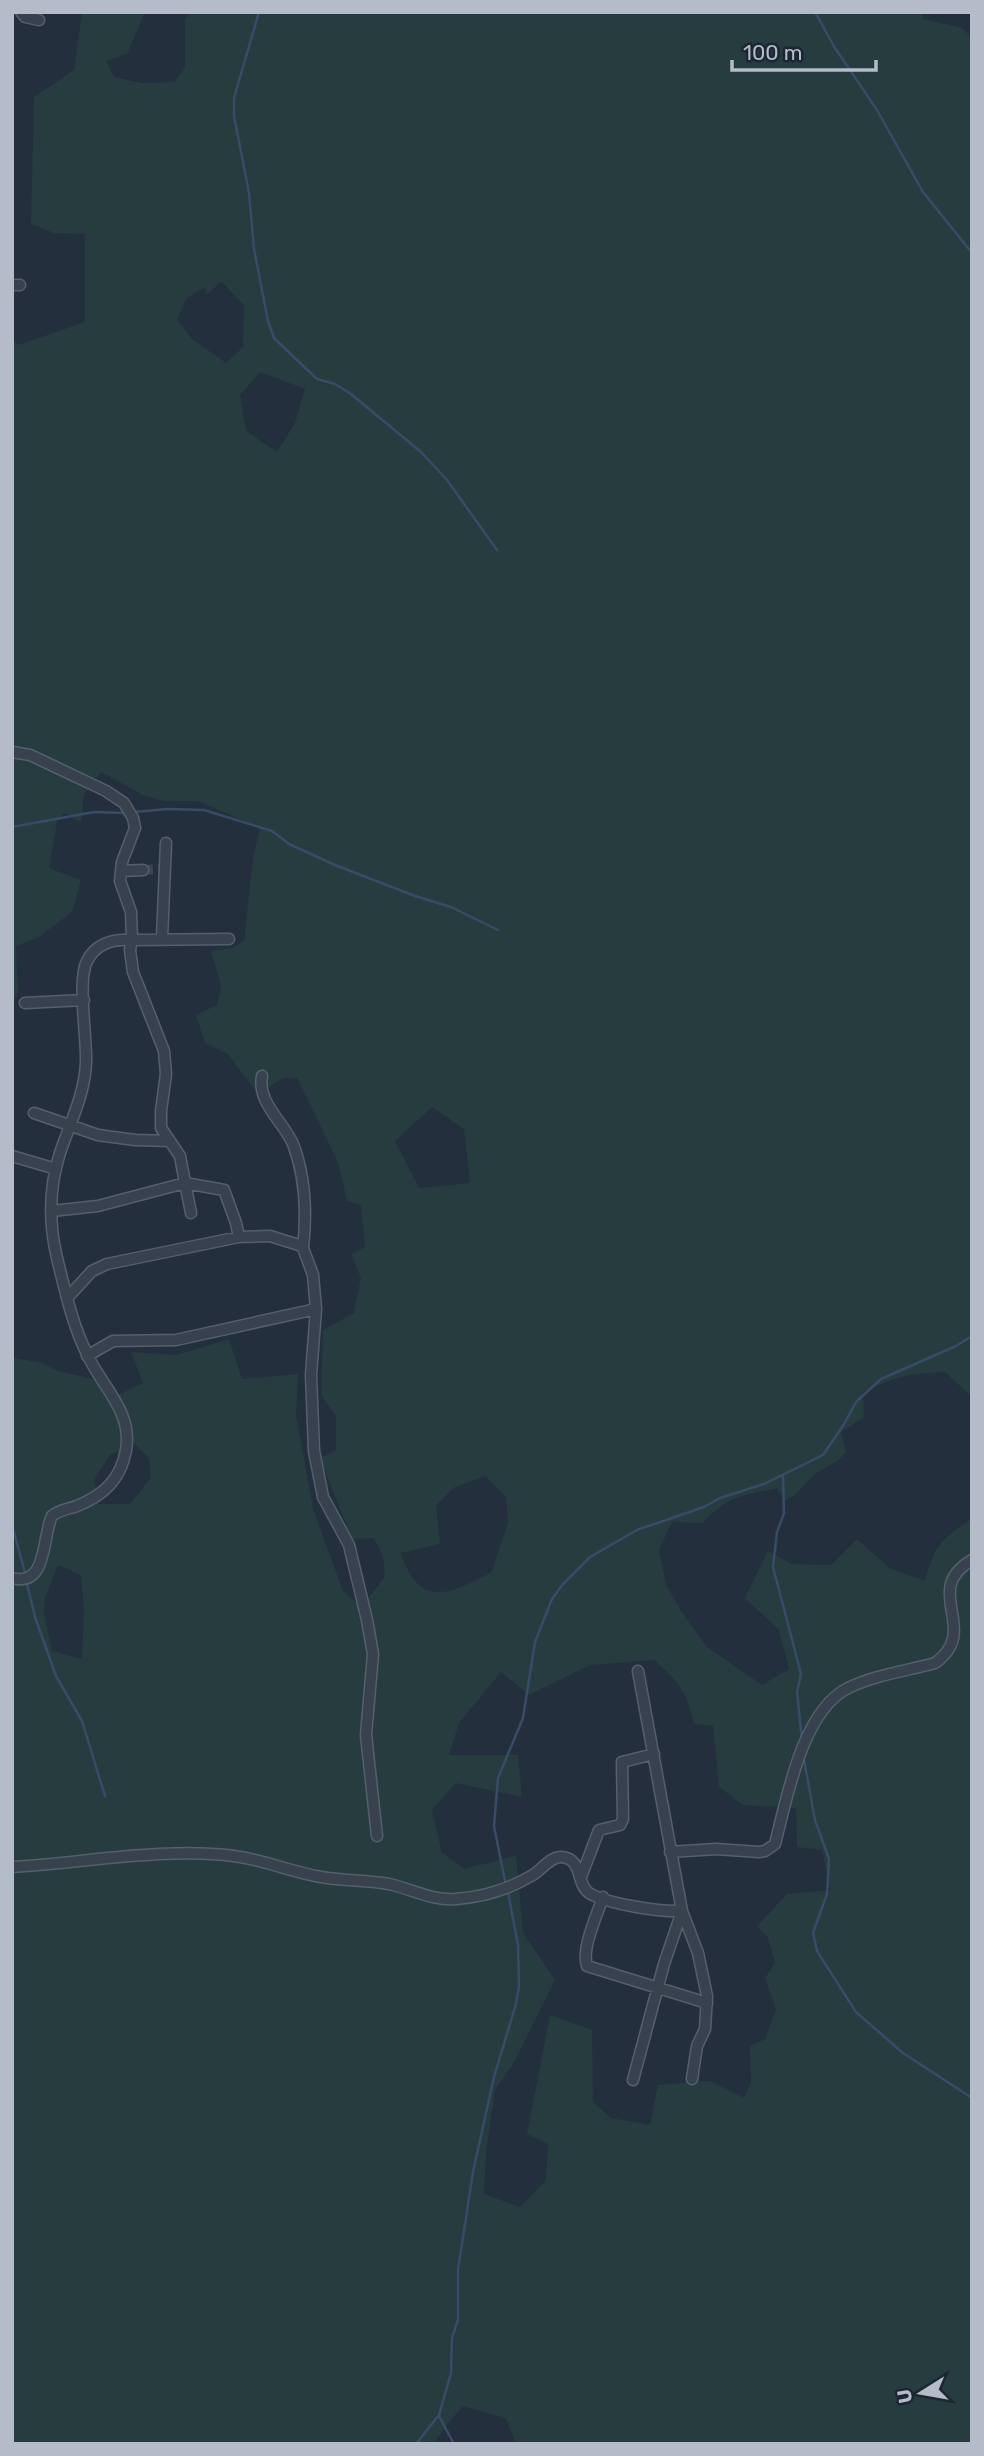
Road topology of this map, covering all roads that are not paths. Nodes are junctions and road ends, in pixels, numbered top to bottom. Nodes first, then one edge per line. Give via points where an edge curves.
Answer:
1 (21, 12) edge
2 (39, 19) dead end
3 (12, 752) edge
4 (166, 843) dead end
5 (143, 870) tunnel mouth
6 (121, 871) junction
7 (162, 938) junction
8 (229, 939) dead end
9 (132, 940) junction
10 (84, 1000) junction
11 (25, 1003) dead end
12 (262, 1076) dead end
13 (34, 1113) dead end
14 (71, 1125) junction
15 (170, 1141) junction
16 (12, 1156) edge
17 (56, 1169) junction
18 (185, 1183) junction
19 (51, 1211) junction
20 (191, 1213) dead end
21 (239, 1237) junction
22 (303, 1248) junction
23 (68, 1297) junction
24 (316, 1309) junction
25 (87, 1356) junction
26 (972, 1560) edge
27 (20, 1578) edge
28 (638, 1671) dead end
29 (654, 1754) junction
30 (377, 1836) dead end
31 (670, 1852) junction
32 (12, 1867) edge
33 (581, 1877) junction
34 (603, 1897) junction
35 (682, 1912) junction
36 (659, 1987) junction
37 (707, 2003) junction
38 (692, 2078) dead end
39 (633, 2080) dead end

1 - 2 street
3 - 6 street via 30,755 124,803 135,828
4 - 7 street
5 - 6 street
6 - 9 street
7 - 8 street
7 - 9 street
9 - 10 street via 108,942 92,954 85,964
9 - 15 street via 133,972 163,1051 166,1074 160,1123
10 - 11 street
10 - 14 street via 84,1084
12 - 22 street via 263,1093 292,1142 302,1176 306,1202
13 - 14 street
14 - 15 street via 98,1135
14 - 17 street
15 - 18 street via 180,1156
16 - 17 street
17 - 19 street
18 - 19 street via 98,1206
18 - 20 street
18 - 21 street via 224,1190
19 - 23 street
21 - 22 street via 270,1236
21 - 23 street via 107,1264 92,1271
22 - 24 street via 313,1275
23 - 25 street
24 - 25 street via 176,1340 113,1341
24 - 30 street via 314,1451 323,1497 349,1545 373,1654 366,1735
25 - 27 street via 124,1417 127,1447 120,1473 95,1498 52,1516 36,1572
26 - 31 street via 955,1572 949,1586 955,1629 949,1651 935,1663 865,1681 828,1702 799,1755 775,1844 759,1852
28 - 29 street
29 - 31 street
29 - 33 street via 622,1762 623,1819 620,1825 599,1830
31 - 35 street
32 - 33 street via 219,1854 454,1900 508,1888 558,1857 572,1861
33 - 34 street via 587,1892
34 - 35 street
34 - 36 street via 586,1947 586,1964
35 - 36 street
35 - 37 street via 698,1953
36 - 37 street
36 - 39 street
37 - 38 street

